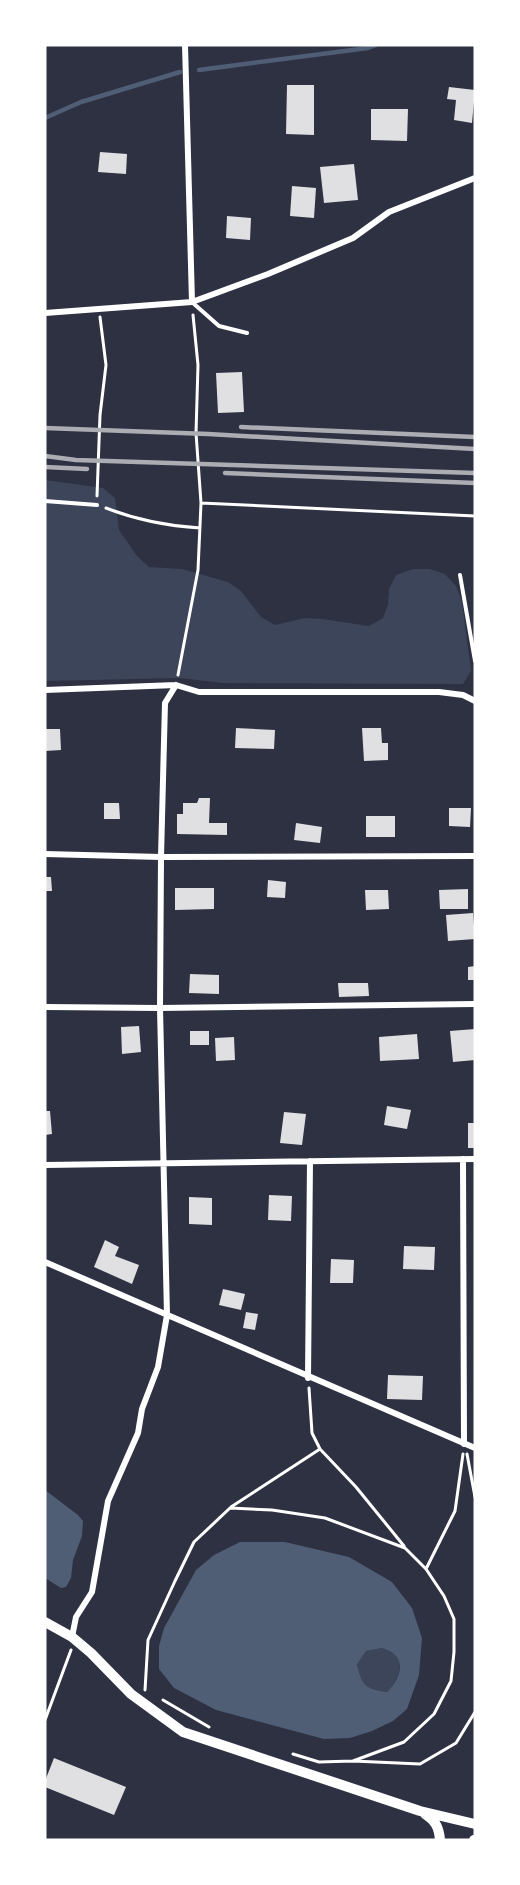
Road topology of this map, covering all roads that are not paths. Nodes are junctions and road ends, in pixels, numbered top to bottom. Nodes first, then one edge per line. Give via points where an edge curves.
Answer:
1 (185, 45) edge
2 (475, 178) edge
3 (192, 302) junction
4 (45, 313) edge
5 (247, 333) dead end
6 (45, 501) edge
7 (97, 505) road end
8 (460, 575) dead end
9 (475, 661) edge
10 (176, 685) junction
11 (45, 690) edge
12 (475, 701) edge
13 (45, 854) edge
14 (475, 855) edge
15 (161, 857) junction
16 (475, 1004) edge
17 (45, 1007) edge
18 (160, 1008) junction
19 (463, 1159) junction
20 (475, 1159) edge
21 (310, 1161) junction
22 (165, 1164) junction
23 (45, 1165) edge
24 (45, 1262) edge
25 (167, 1315) junction
26 (308, 1377) junction
27 (464, 1444) junction
28 (475, 1448) edge
29 (45, 1622) edge
30 (72, 1641) junction
31 (420, 1811) junction
32 (475, 1824) edge
33 (440, 1840) edge

1 - 3 street
2 - 3 street via 389,212 353,238
3 - 4 street
3 - 5 lane via 219,326
6 - 7 lane
8 - 9 lane
10 - 11 street
10 - 12 street via 199,692 439,692
10 - 15 street via 165,703
13 - 15 street
14 - 15 street
15 - 18 street
16 - 18 street
17 - 18 street
18 - 22 street
19 - 20 street
19 - 21 street
19 - 27 street
21 - 22 street
21 - 26 street
22 - 23 street
22 - 25 street
24 - 25 street
25 - 26 street
25 - 30 street via 158,1367 142,1409 138,1433 108,1501 92,1592 76,1617
26 - 27 street
27 - 28 street
29 - 30 street
30 - 31 street via 91,1653 131,1694 183,1731
31 - 32 street
31 - 33 street via 433,1819

